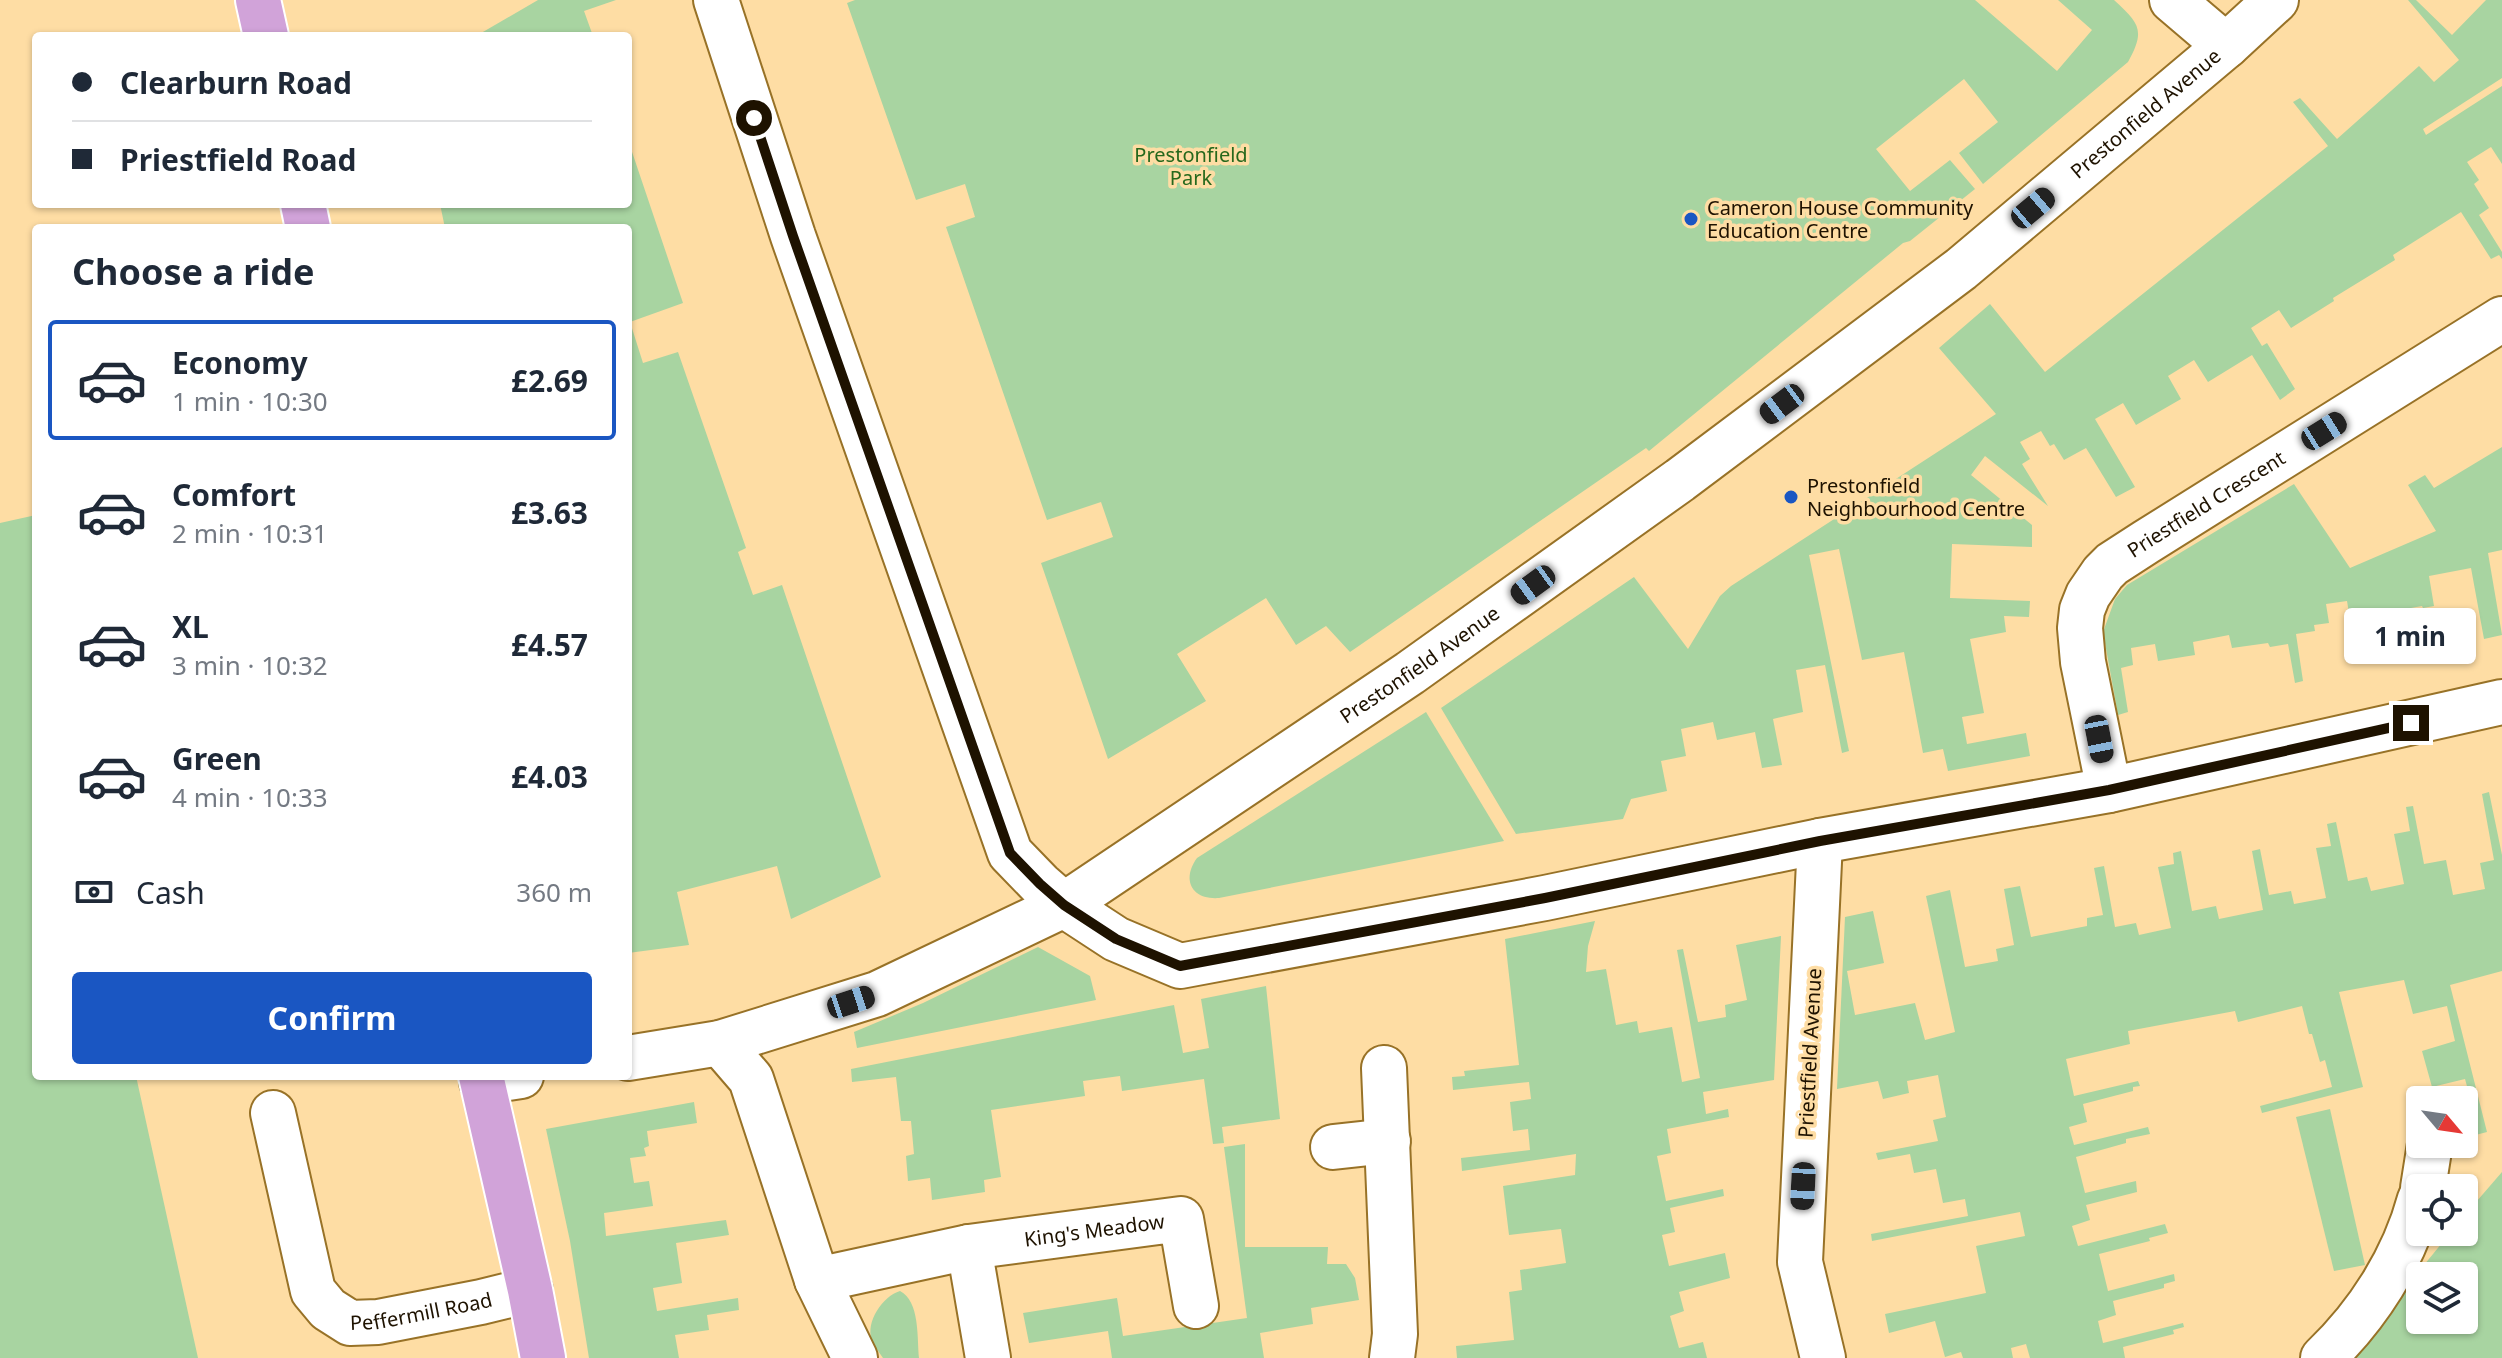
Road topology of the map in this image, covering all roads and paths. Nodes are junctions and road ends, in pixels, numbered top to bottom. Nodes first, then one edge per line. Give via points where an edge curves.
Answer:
1 (258, 0) edge
2 (716, 0) edge
3 (2172, 0) edge
4 (2276, 0) edge
5 (265, 32) edge
6 (2226, 46) junction
7 (2502, 319) edge
8 (2502, 702) edge
9 (2109, 790) junction
10 (1820, 841) junction
11 (1064, 905) junction
12 (720, 1043) junction
13 (632, 1057) edge
14 (1384, 1068) dead end
15 (494, 1080) edge
16 (273, 1113) dead end
17 (1388, 1141) junction
18 (1333, 1147) dead end
19 (2406, 1240) edge
20 (969, 1247) junction
21 (817, 1280) junction
22 (530, 1290) junction
23 (1196, 1306) dead end
24 (543, 1358) edge
25 (855, 1358) edge
26 (988, 1358) edge
27 (1392, 1358) edge
28 (1823, 1358) edge
29 (2323, 1358) edge

1 - 5 main road
2 - 11 street via 793,236 1010,853
3 - 6 street
4 - 6 street, Prestonfield Avenue
6 - 11 street, Prestonfield Avenue via 1961,269 1680,480 1410,673
7 - 9 street, Priestfield Crescent via 2103,573 2082,610 2080,643
8 - 9 street
9 - 10 street
10 - 11 street via 1180,966 1116,939
10 - 28 street, Priestfield Avenue via 1800,1262
11 - 12 street, Prestonfield Avenue via 877,994
12 - 13 street, Prestonfield Avenue
12 - 21 street via 751,1079
14 - 17 street
15 - 22 main road
16 - 22 street, Peffermill Road via 313,1291 328,1309 350,1323 378,1322
17 - 18 street
17 - 27 street
19 - 29 street via 2387,1277
20 - 21 street, King's Meadow
20 - 23 street, King's Meadow via 1181,1219
20 - 26 street
21 - 25 street
22 - 24 main road

